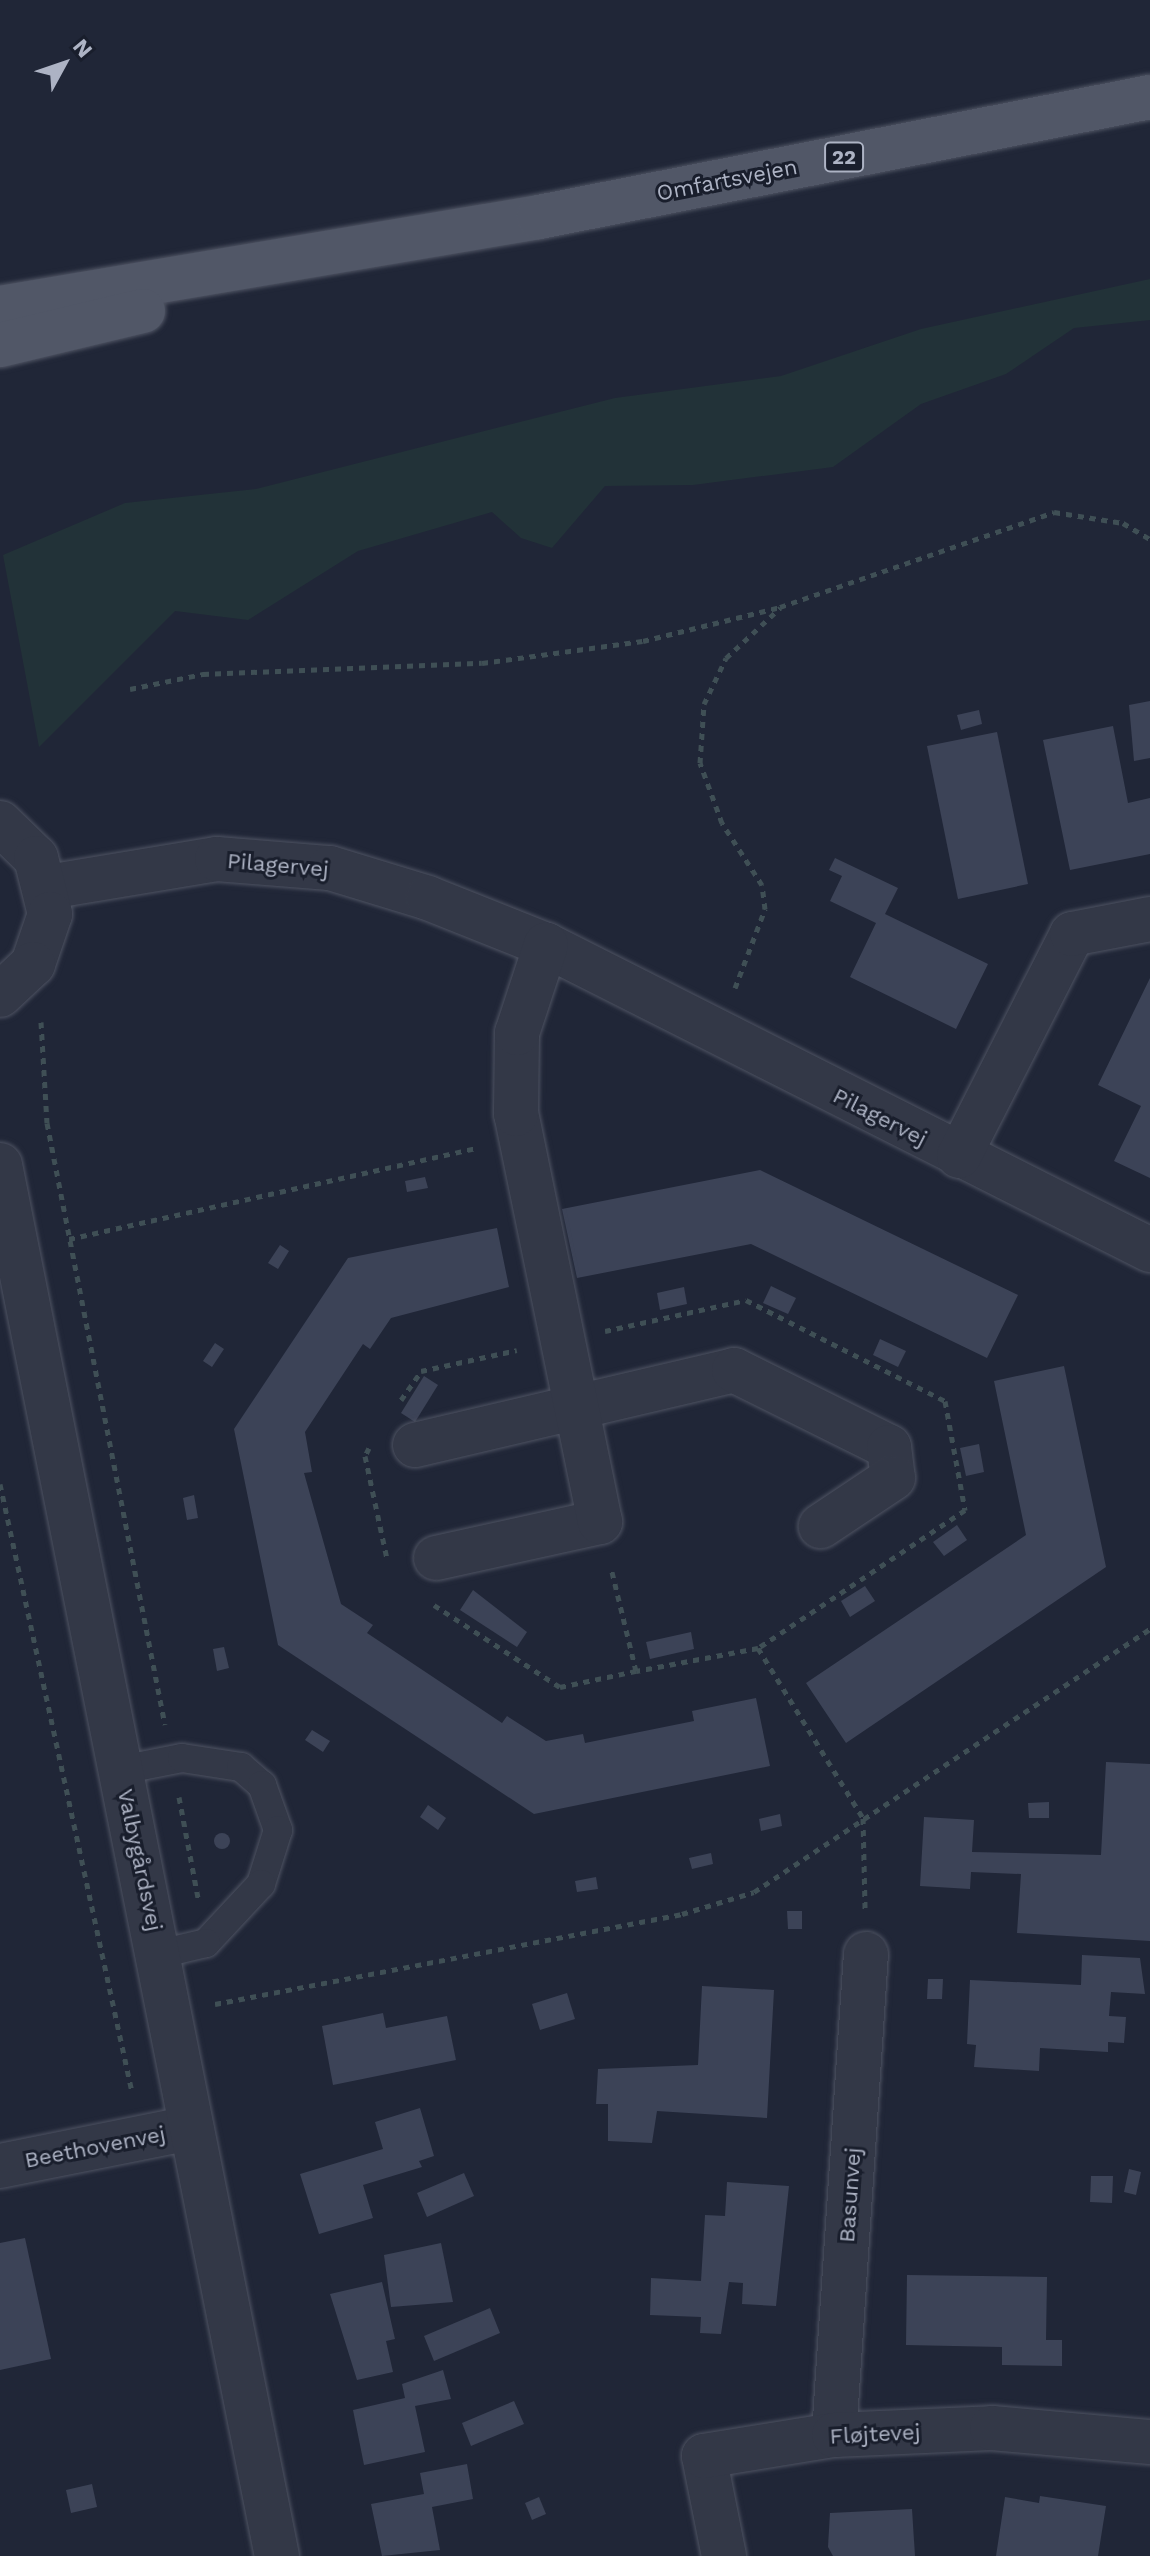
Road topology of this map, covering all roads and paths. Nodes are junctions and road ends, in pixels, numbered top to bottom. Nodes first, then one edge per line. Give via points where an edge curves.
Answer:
1 (1150, 97) edge
2 (539, 217) junction
3 (0, 308) edge
4 (0, 345) edge
5 (1150, 539) edge
6 (780, 607) junction
7 (130, 689) dead end
8 (0, 823) edge
9 (48, 887) junction
10 (1150, 919) edge
11 (45, 940) junction
12 (546, 945) junction
13 (0, 995) edge
14 (736, 1044) junction
15 (521, 1138) junction
16 (959, 1156) junction
17 (0, 1165) edge
18 (69, 1239) junction
19 (17, 1248) junction
20 (1150, 1250) edge
21 (559, 1340) junction
22 (398, 1405) dead end
23 (574, 1408) junction
24 (396, 1441) joint
25 (0, 1484) edge
26 (600, 1522) junction
27 (821, 1526) dead end
28 (436, 1558) dead end
29 (391, 1577) dead end
30 (428, 1601) dead end
31 (1150, 1629) edge
32 (758, 1648) junction
33 (636, 1671) junction
34 (171, 1760) junction
35 (121, 1770) junction
36 (863, 1818) junction
37 (206, 1943) junction
38 (160, 1954) junction
39 (866, 1954) joint
40 (169, 2012) junction
41 (191, 2128) junction
42 (142, 2139) junction
43 (0, 2166) edge
44 (834, 2435) junction
45 (1150, 2442) edge
46 (277, 2556) edge
47 (724, 2556) edge

1 - 2 main road, Omfartsvejen / 22
2 - 3 main road, Omfartsvejen / 22
2 - 4 main road, Omfartsvejen / 22
5 - 6 path via 1123,523 1054,512
6 - 7 path via 643,641 482,663 203,674
6 - 14 path via 726,658 704,704 700,763 722,823 762,885 765,909 735,978
8 - 9 street via 36,858
9 - 11 street
9 - 12 street, Pilagervej via 217,859 330,868
10 - 16 street via 1072,934
11 - 13 street via 33,964
11 - 18 path via 40,1007 47,1123
12 - 14 street, Pilagervej
12 - 15 street via 517,1033
14 - 16 street, Pilagervej
15 - 18 path
15 - 21 street
16 - 20 street, Pilagervej
17 - 19 street, Valbygårdsvej
18 - 19 path
18 - 34 path
19 - 35 street, Valbygårdsvej
21 - 22 path via 421,1371
21 - 23 street
21 - 32 path via 746,1300 945,1401 965,1510
23 - 24 street
23 - 26 street
23 - 27 street via 734,1370 889,1447 893,1478
24 - 29 path via 365,1456
25 - 42 path
26 - 28 street
26 - 33 path
30 - 33 path via 560,1687
31 - 36 path
32 - 33 path
32 - 36 path
34 - 35 lane
34 - 37 path
34 - 37 lane via 215,1757 241,1767 262,1785 278,1830 261,1884
35 - 38 street, Valbygårdsvej
36 - 39 path
36 - 40 path via 754,1892 682,1914
37 - 38 lane
38 - 40 street, Valbygårdsvej
39 - 44 street, Basunvej
40 - 41 street, Valbygårdsvej
41 - 42 street, Beethovenvej
41 - 46 street, Valbygårdsvej
42 - 43 street, Beethovenvej
44 - 45 street, Fløjtevej via 992,2428
44 - 47 street, Fløjtevej via 704,2456

